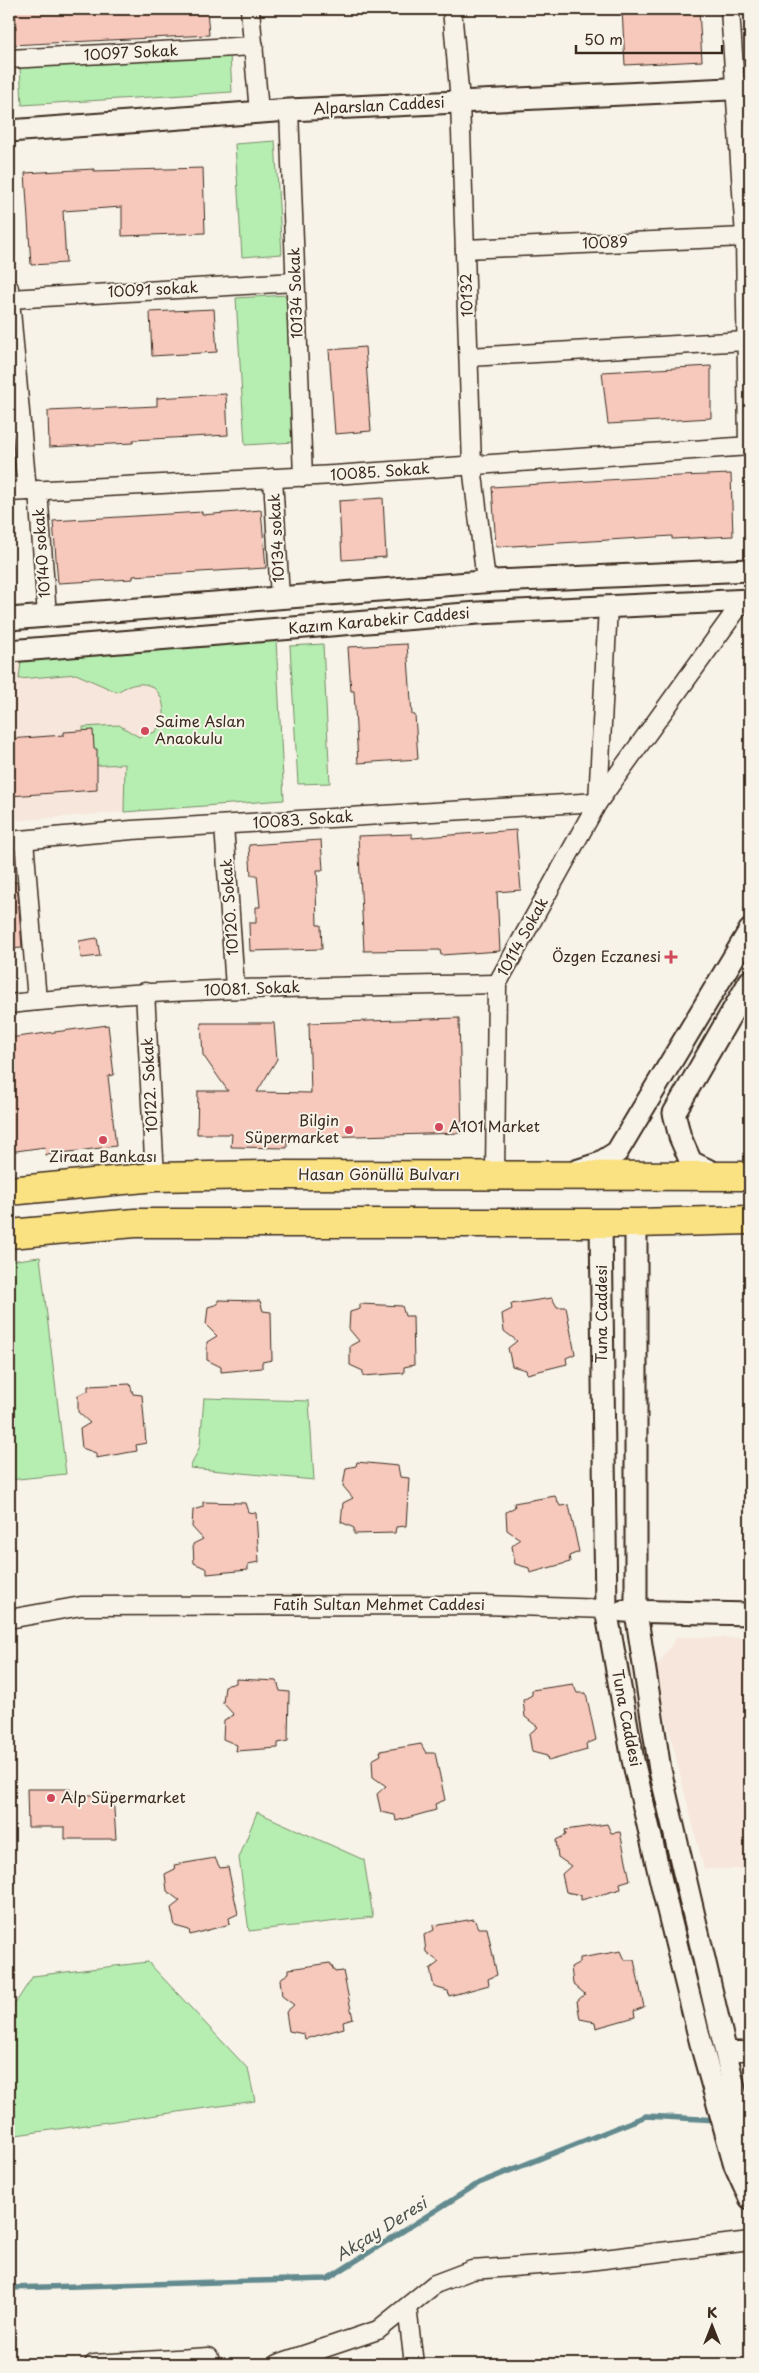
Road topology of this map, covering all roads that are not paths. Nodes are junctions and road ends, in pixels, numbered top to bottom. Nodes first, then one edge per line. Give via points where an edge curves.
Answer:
1 (250, 9) edge
2 (452, 9) edge
3 (730, 9) edge
4 (254, 46) junction
5 (9, 59) edge
6 (742, 89) edge
7 (460, 101) junction
8 (289, 110) junction
9 (259, 112) junction
10 (9, 131) edge
11 (745, 237) junction
12 (465, 248) junction
13 (295, 282) junction
14 (9, 293) edge
15 (746, 341) junction
16 (469, 357) junction
17 (749, 446) edge
18 (472, 466) junction
19 (302, 477) junction
20 (273, 478) junction
21 (33, 491) junction
22 (9, 492) edge
23 (750, 570) edge
24 (486, 581) junction
25 (280, 598) junction
26 (746, 601) edge
27 (608, 606) junction
28 (46, 616) junction
29 (9, 619) edge
30 (9, 651) edge
31 (598, 802) junction
32 (224, 825) junction
33 (16, 841) edge
34 (750, 930) edge
35 (750, 981) edge
36 (496, 984) junction
37 (235, 988) junction
38 (145, 992) junction
39 (37, 1001) junction
40 (9, 1004) edge
41 (743, 1004) edge
42 (495, 1175) junction
43 (563, 1175) junction
44 (721, 1176) junction
45 (750, 1176) edge
46 (155, 1177) junction
47 (9, 1191) edge
48 (750, 1220) edge
49 (602, 1223) junction
50 (636, 1223) junction
51 (9, 1234) edge
52 (606, 1609) junction
53 (636, 1612) junction
54 (750, 1614) edge
55 (9, 1619) edge
56 (750, 2051) edge
57 (729, 2058) junction
58 (743, 2161) edge
59 (750, 2198) edge
60 (750, 2241) edge
61 (407, 2307) junction
62 (94, 2364) edge
63 (209, 2364) edge
64 (277, 2364) edge
65 (414, 2364) edge

1 - 4 street
2 - 7 street, 10132
3 - 6 street
4 - 5 street, 10097 Sokak
4 - 9 street
6 - 7 street, Alparslan Caddesi
6 - 11 street
7 - 8 street, Alparslan Caddesi
7 - 12 street, 10132
8 - 9 street, Alparslan Caddesi
8 - 13 street, 10134 Sokak
9 - 10 street, Alparslan Caddesi
11 - 12 street, 10089
11 - 15 street
12 - 16 street, 10132
13 - 14 street, 10091 sokak
13 - 19 street, 10134 Sokak
14 - 21 street, 10140 sokak
15 - 16 street
15 - 17 street
16 - 18 street, 10132
17 - 18 street, 10085. Sokak
18 - 19 street, 10085. Sokak
18 - 24 street, 10132
19 - 20 street, 10085. Sokak
20 - 21 street, 10085. Sokak
20 - 25 street, 10134 sokak
21 - 22 street, 10085. Sokak
21 - 28 street, 10140 sokak
23 - 24 street, Kazım Karabekir Caddesi
24 - 25 street, Kazım Karabekir Caddesi
25 - 28 street, Kazım Karabekir Caddesi
26 - 27 street, Kazım Karabekir Caddesi
26 - 31 street, 10114 Sokak
27 - 30 street, Kazım Karabekir Caddesi via 478,613
27 - 31 street, 10114 Sokak
28 - 29 street, Kazım Karabekir Caddesi
31 - 32 street, 10083. Sokak
31 - 36 street, 10114 Sokak
32 - 33 street, 10083. Sokak
32 - 37 street, 10120. Sokak
33 - 39 street
34 - 43 street via 617,1152 598,1164
35 - 41 street
36 - 37 street, 10081. Sokak
36 - 42 street, 10114 Sokak
37 - 38 street, 10081. Sokak
38 - 39 street, 10081. Sokak
38 - 46 street, 10122. Sokak
39 - 40 street, 10081. Sokak
41 - 44 street via 674,1113 691,1162
42 - 43 main road, Hasan Gönüllü Bulvarı
42 - 46 main road, Hasan Gönüllü Bulvarı
43 - 44 main road, Hasan Gönüllü Bulvarı
44 - 45 main road, Hasan Gönüllü Bulvarı
46 - 47 main road, Hasan Gönüllü Bulvarı
48 - 50 main road
49 - 50 main road
49 - 51 main road via 135,1223
49 - 52 street, Tuna Caddesi
50 - 53 street, Tuna Caddesi
52 - 53 street, Fatih Sultan Mehmet Caddesi
52 - 55 street, Fatih Sultan Mehmet Caddesi via 484,1604 81,1606
52 - 58 street, Tuna Caddesi via 633,1760 666,1903 707,2063
53 - 54 street, Fatih Sultan Mehmet Caddesi
53 - 57 street, Tuna Caddesi via 660,1770
56 - 57 street
57 - 58 street, Tuna Caddesi
58 - 59 street, Tuna Caddesi
60 - 61 street via 580,2262 472,2270 435,2284
61 - 64 street via 378,2330
61 - 65 street
62 - 63 street via 209,2357

